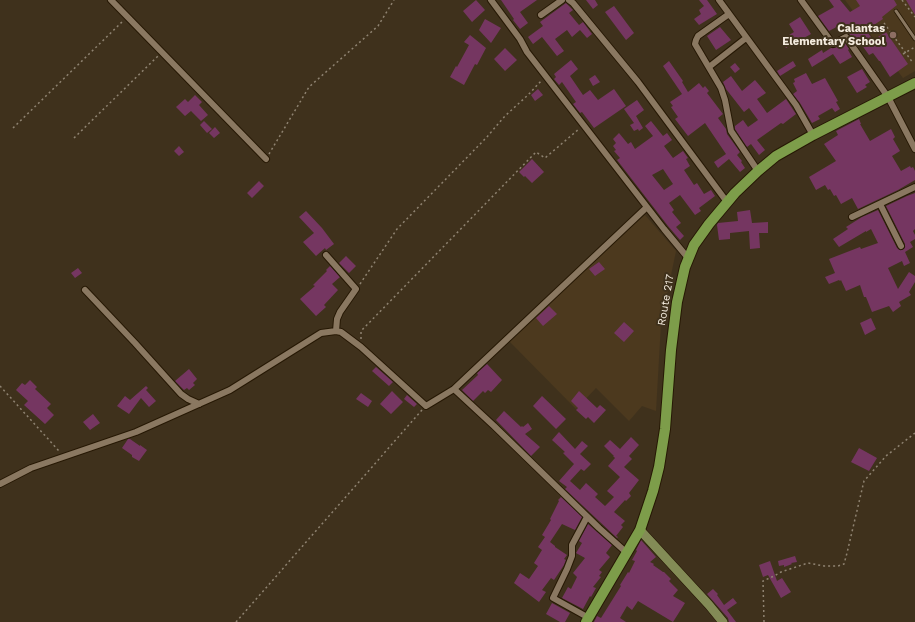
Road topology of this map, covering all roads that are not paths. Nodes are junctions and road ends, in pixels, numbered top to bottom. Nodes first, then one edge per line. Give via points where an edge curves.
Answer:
1 (111, 0) edge
2 (491, 0) edge
3 (562, 0) edge
4 (569, 0) edge
5 (719, 0) edge
6 (801, 0) edge
7 (896, 11) dead end
8 (729, 14) junction
9 (542, 15) dead end
10 (746, 38) junction
11 (915, 39) edge
12 (709, 67) junction
13 (915, 83) edge
14 (888, 97) junction
15 (813, 135) junction
16 (915, 149) edge
17 (266, 159) road end
18 (758, 171) junction
19 (915, 187) edge
20 (727, 202) junction
21 (880, 204) junction
22 (647, 207) junction
23 (852, 218) dead end
24 (901, 246) dead end
25 (326, 255) dead end
26 (688, 258) junction
27 (84, 290) dead end
28 (336, 331) junction
29 (454, 389) junction
30 (199, 404) junction
31 (0, 484) edge
32 (587, 517) junction
33 (640, 530) junction
34 (627, 553) junction
35 (587, 620) edge
36 (723, 622) edge

1 - 17 street
2 - 22 street via 527,52
3 - 9 street
4 - 20 street via 638,82
5 - 8 street
6 - 14 street via 833,44 846,37
7 - 11 lane
8 - 10 street
8 - 12 street via 696,40
10 - 12 street
10 - 15 street via 796,105
12 - 18 street via 721,88 731,131
13 - 14 main road, Route 217
14 - 15 main road, Route 217
14 - 16 street
15 - 18 main road, Route 217 via 776,156
18 - 20 main road, Route 217
19 - 21 street
20 - 26 main road, Route 217 via 694,244
21 - 23 street
21 - 24 street
22 - 26 street
22 - 29 street
25 - 28 street via 356,289 340,312
26 - 33 main road, Route 217 via 681,280 673,327 665,429 659,468
27 - 30 street via 181,394
28 - 29 street via 361,347 426,406
28 - 30 street via 321,333 230,390
29 - 32 street
30 - 31 street via 136,432 31,468
32 - 34 street
32 - 35 street via 572,545 572,556 553,598
33 - 34 main road, Route 217
33 - 36 street
34 - 35 main road, Route 217

